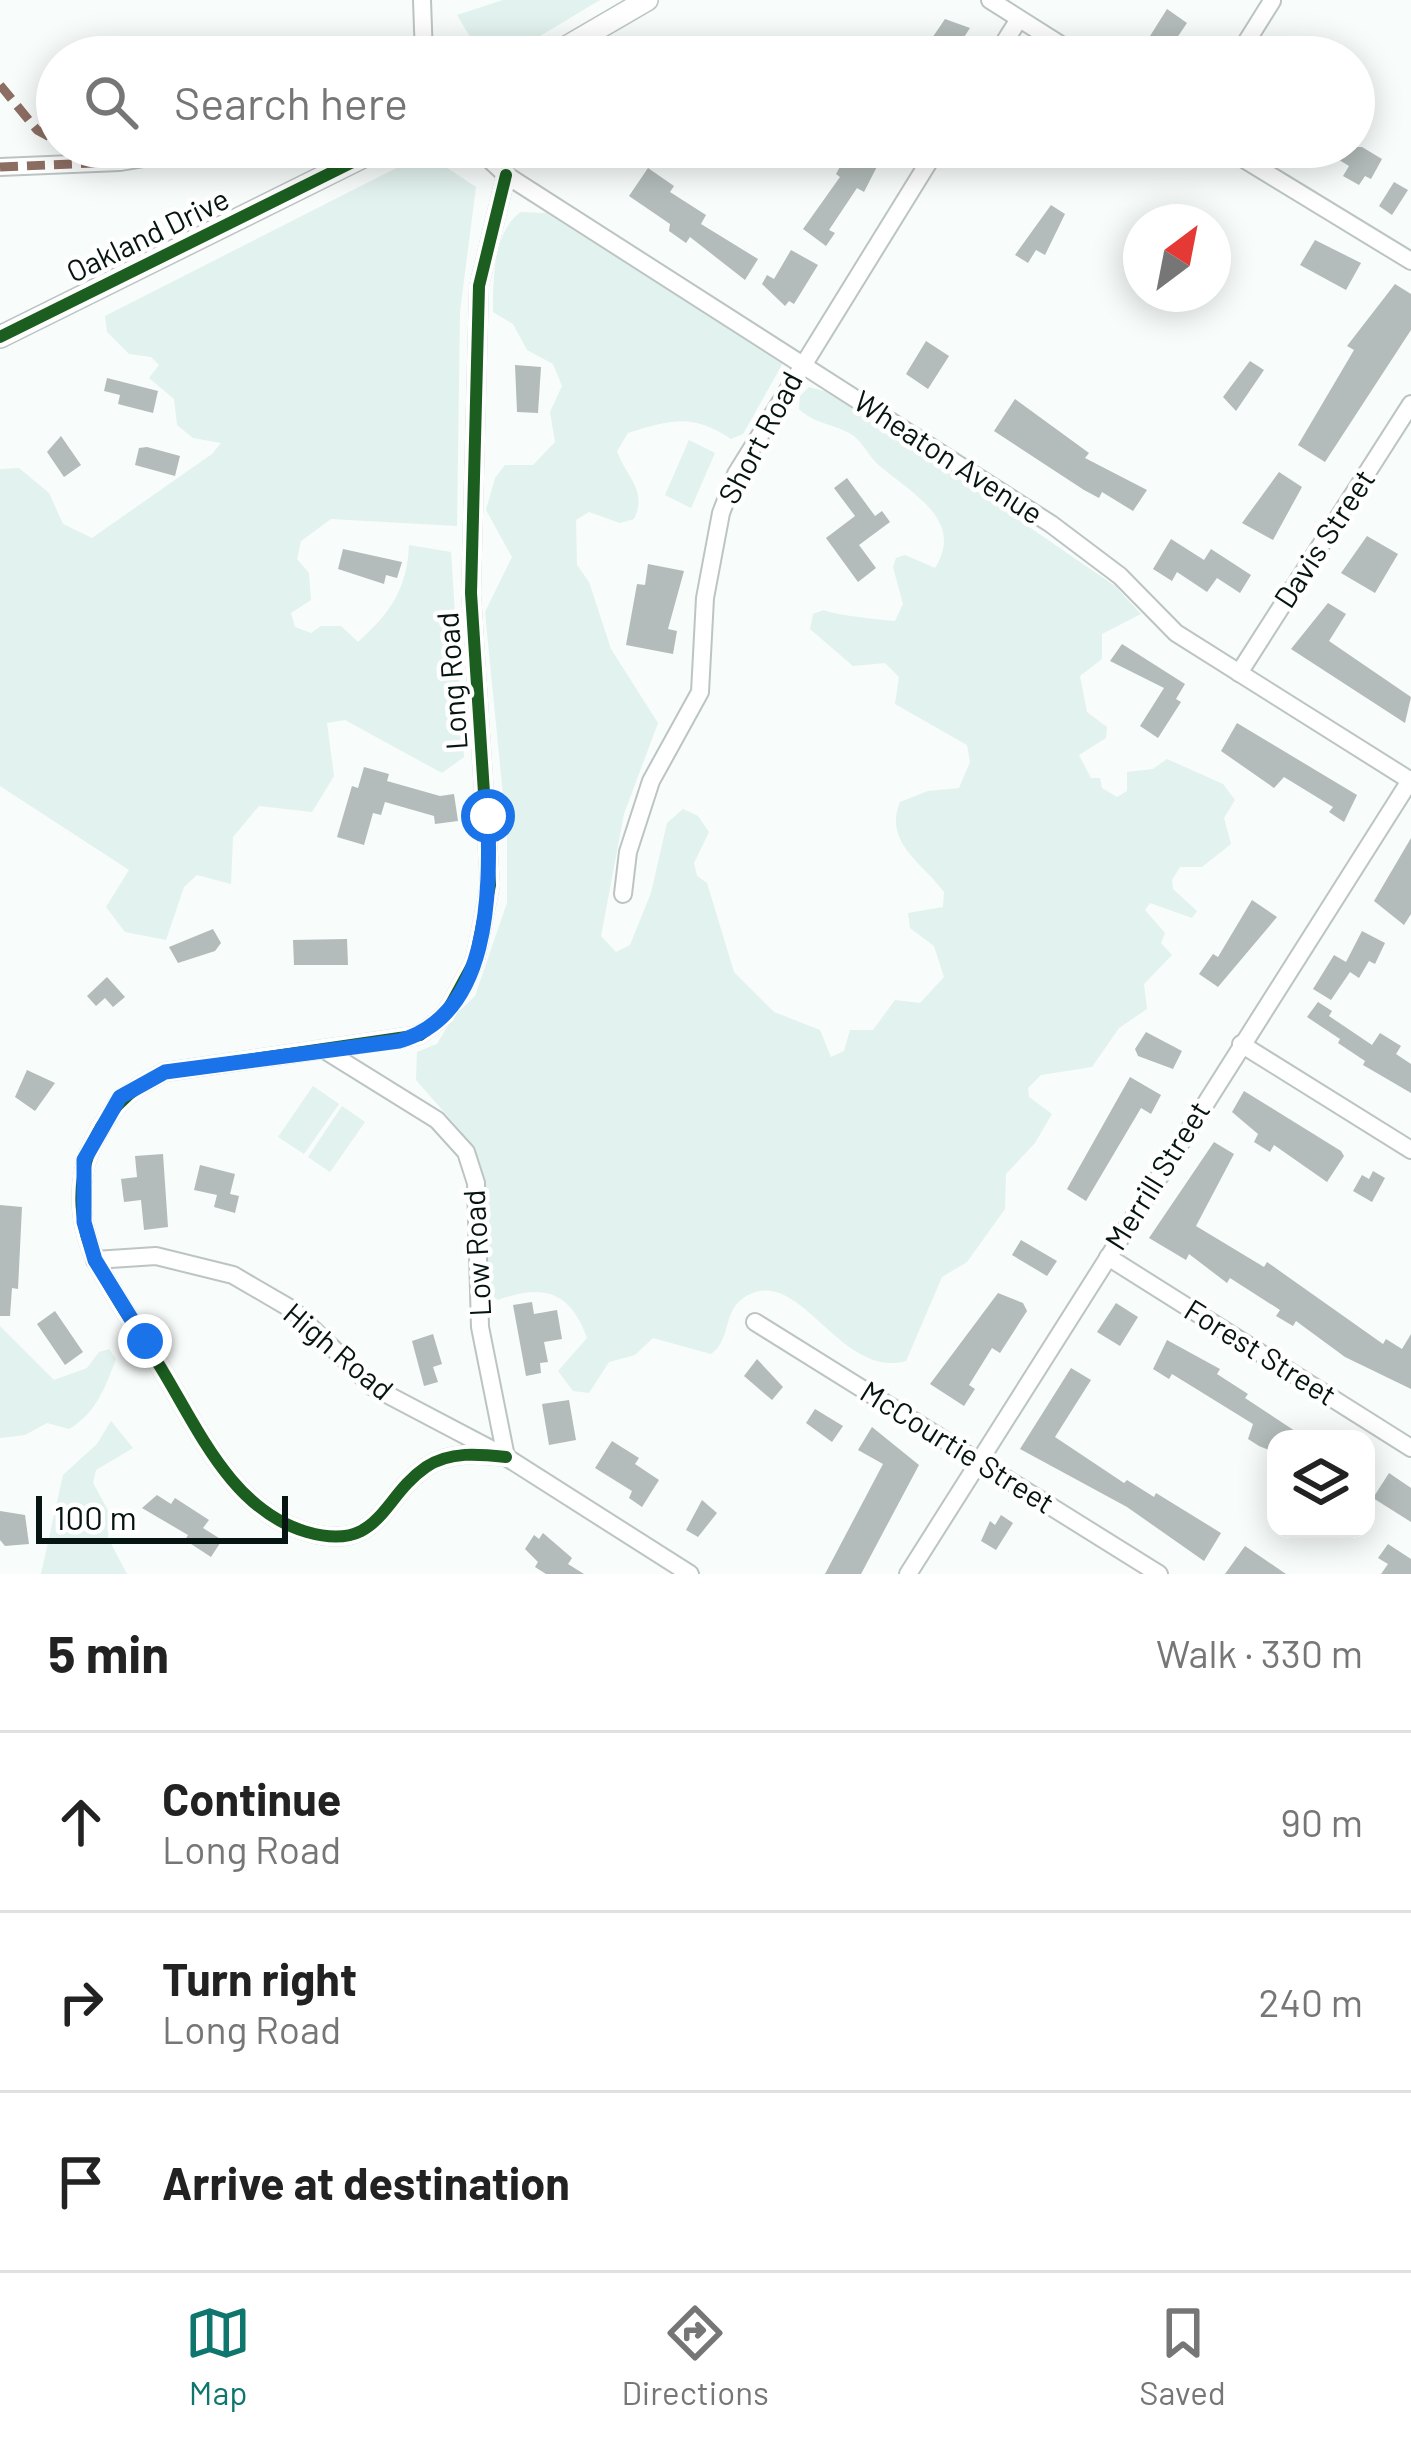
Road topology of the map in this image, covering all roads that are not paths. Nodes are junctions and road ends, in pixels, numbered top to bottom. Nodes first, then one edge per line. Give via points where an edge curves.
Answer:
1 (422, 0) edge
2 (647, 0) edge
3 (990, 0) edge
4 (1272, 2) edge
5 (1019, 19) junction
6 (420, 36) edge
7 (585, 36) edge
8 (1008, 36) edge
9 (1046, 36) edge
10 (1250, 36) edge
11 (36, 166) edge
12 (0, 167) edge
13 (340, 168) edge
14 (498, 168) edge
15 (925, 168) edge
16 (1258, 168) edge
17 (506, 175) junction
18 (1411, 262) edge
19 (0, 337) edge
20 (800, 362) junction
21 (1411, 404) edge
22 (1239, 673) junction
23 (1411, 780) edge
24 (623, 894) dead end
25 (1240, 1044) junction
26 (325, 1051) junction
27 (1411, 1150) edge
28 (1108, 1257) junction
29 (95, 1260) junction
30 (755, 1322) dead end
31 (1411, 1448) edge
32 (506, 1457) junction
33 (979, 1461) junction
34 (690, 1574) edge
35 (908, 1574) edge
36 (1159, 1574) edge

1 - 6 street
2 - 7 main road
3 - 5 street
4 - 10 street
5 - 8 street
5 - 9 street
11 - 12 street
13 - 19 main road, Oakland Drive
14 - 17 street, Wheaton Avenue
15 - 20 street, Short Road
16 - 18 street
17 - 20 street, Wheaton Avenue
17 - 26 street, Long Road via 478,286 471,593 488,816 484,933 461,988 433,1026 399,1041
20 - 22 street, Wheaton Avenue via 1051,524 1120,576 1176,633
20 - 24 street, Short Road via 721,513 700,692 651,781
21 - 22 street, Davis Street
22 - 23 street, Wheaton Avenue
23 - 25 street, Merrill Street
25 - 27 street
25 - 28 street, Merrill Street
26 - 29 street, Long Road via 165,1072 120,1097 84,1160 84,1222
26 - 32 street, Low Road via 437,1120 466,1152 476,1184 480,1327
28 - 31 street, Forest Street
28 - 33 street, Merrill Street
29 - 32 street, High Road via 156,1256 233,1275 293,1310 374,1387
29 - 32 street, Long Road via 228,1476 274,1518 305,1532 353,1534 378,1522 430,1464 467,1454
30 - 33 street, McCourtie Street
32 - 34 street, High Road
33 - 35 street, Merrill Street
33 - 36 street, McCourtie Street

